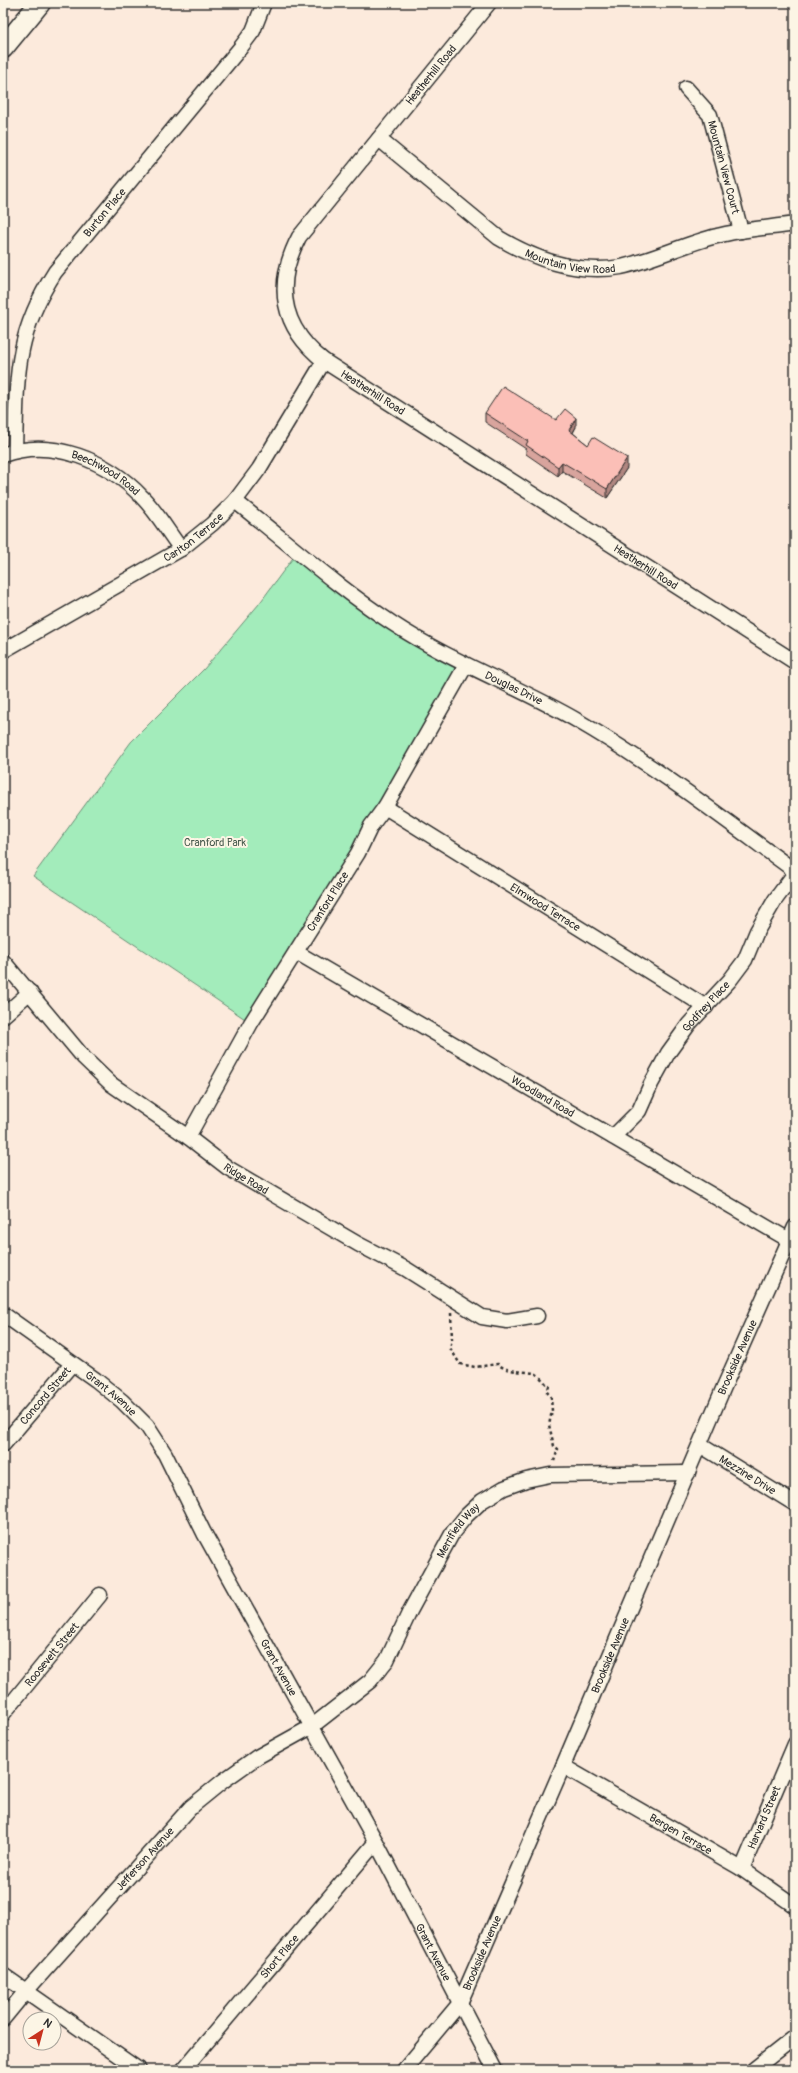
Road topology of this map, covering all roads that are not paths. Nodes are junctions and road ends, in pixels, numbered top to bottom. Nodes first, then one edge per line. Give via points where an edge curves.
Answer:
1 (40, 3) edge
2 (264, 3) edge
3 (489, 3) edge
4 (3, 48) edge
5 (686, 88) dead end
6 (379, 139) junction
7 (795, 224) edge
8 (741, 231) junction
9 (324, 361) junction
10 (9, 453) edge
11 (235, 501) junction
12 (181, 549) junction
13 (3, 651) edge
14 (795, 662) edge
15 (466, 665) junction
16 (385, 807) junction
17 (795, 872) edge
18 (296, 952) junction
19 (3, 961) edge
20 (30, 992) junction
21 (706, 1007) junction
22 (3, 1016) edge
23 (188, 1137) junction
24 (613, 1138) junction
25 (795, 1227) edge
26 (789, 1240) junction
27 (3, 1314) edge
28 (537, 1316) dead end
29 (72, 1364) junction
30 (3, 1445) edge
31 (700, 1445) junction
32 (688, 1473) junction
33 (795, 1504) edge
34 (100, 1595) dead end
35 (3, 1714) edge
36 (311, 1727) junction
37 (795, 1744) edge
38 (563, 1766) junction
39 (376, 1842) junction
40 (742, 1869) junction
41 (795, 1906) edge
42 (3, 1975) edge
43 (26, 1991) junction
44 (460, 2003) junction
45 (3, 2019) edge
46 (795, 2037) edge
47 (138, 2070) edge
48 (183, 2070) edge
49 (404, 2070) edge
50 (495, 2070) edge
51 (753, 2070) edge

1 - 4 main road
2 - 10 street, Burton Place via 253,31 241,47 55,272 42,293 24,336
3 - 6 street, Heatherhill Road
5 - 8 street, Mountain View Court via 710,115
6 - 8 street, Mountain View Road via 499,238 521,251 564,266 586,269 622,266
6 - 9 street, Heatherhill Road via 299,237 285,270 286,307 292,324 301,339
7 - 8 street, Mountain View Road
9 - 11 street, Carlton Terrace via 259,469
9 - 14 street, Heatherhill Road
10 - 12 street, Beechwood Road via 44,450 66,452 107,469 126,481 143,498
11 - 12 street, Carlton Terrace
11 - 15 street, Douglas Drive via 393,624
12 - 13 street, Carlton Terrace
15 - 16 street, Cranford Place
15 - 17 street, Douglas Drive via 578,720 626,750
16 - 18 street, Cranford Place
16 - 21 street, Elmwood Terrace
17 - 21 street, Godfrey Place via 757,931 745,960
18 - 23 street, Cranford Place via 251,1023
18 - 24 street, Woodland Road
19 - 20 street, Ridge Road
20 - 22 street
20 - 23 street, Ridge Road via 84,1058 111,1084
21 - 24 street, Godfrey Place via 689,1024 668,1053 639,1111
23 - 28 street, Ridge Road via 252,1183 406,1269 482,1317 507,1321
24 - 26 street, Woodland Road
25 - 26 street, Brookside Avenue
26 - 31 street, Brookside Avenue
27 - 29 street, Grant Avenue
29 - 30 street, Concord Street
29 - 36 street, Grant Avenue via 122,1401 147,1426 165,1454 204,1533
31 - 32 street, Brookside Avenue
31 - 33 street, Mezzine Drive
32 - 36 street, Merrifield Way via 553,1475 526,1480 504,1488 482,1502 466,1516 443,1548 387,1660 370,1681
32 - 38 street, Brookside Avenue
34 - 35 street, Roosevelt Street
36 - 39 street, Grant Avenue
36 - 43 street, Jefferson Avenue via 257,1757 191,1807
37 - 40 street, Harvard Street
38 - 40 street, Bergen Terrace
38 - 44 street, Brookside Avenue
39 - 44 street, Grant Avenue
39 - 48 street, Short Place
40 - 41 street, Bergen Terrace
42 - 43 street
43 - 45 street, Jefferson Avenue
43 - 47 street
44 - 49 street, Brookside Avenue
44 - 50 street, Grant Avenue
46 - 51 street

